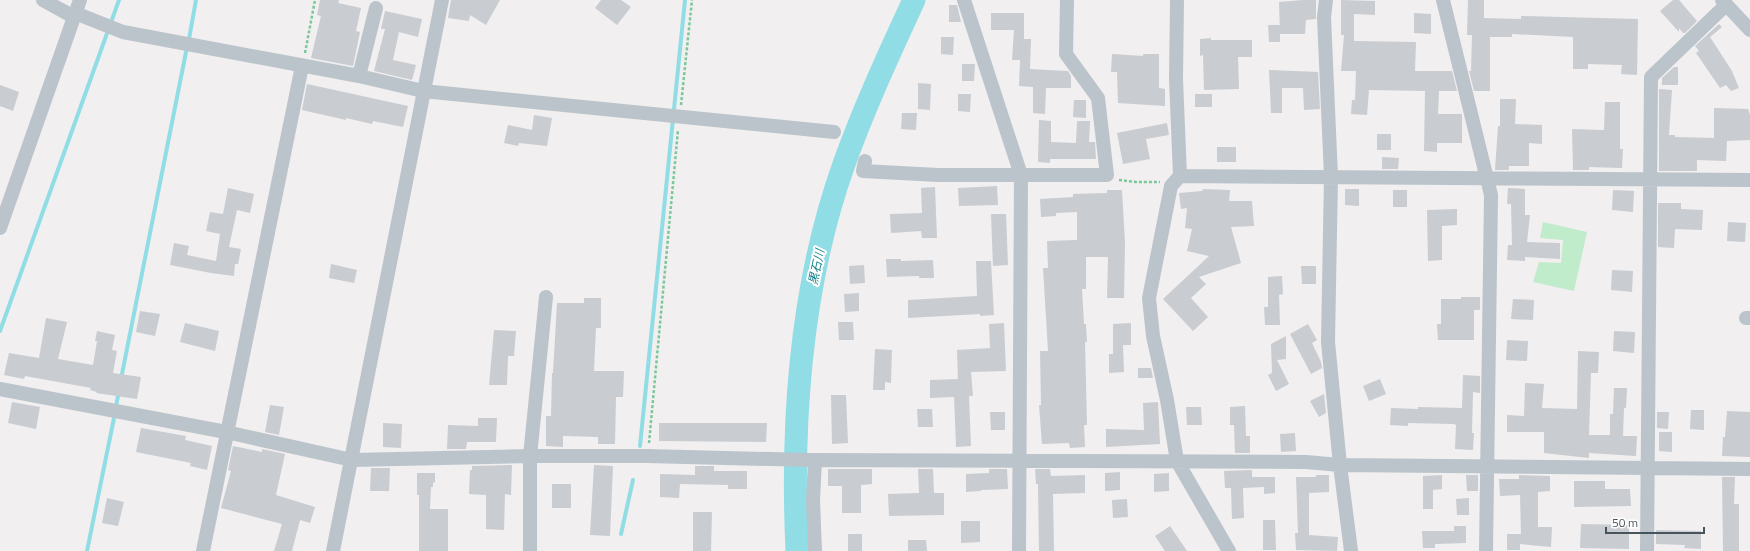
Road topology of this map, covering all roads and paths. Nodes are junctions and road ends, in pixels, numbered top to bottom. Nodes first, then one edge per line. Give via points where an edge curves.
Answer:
1 (43, 0) edge
2 (315, 0) edge
3 (442, 0) edge
4 (692, 0) edge
5 (964, 0) edge
6 (1067, 0) edge
7 (1177, 0) edge
8 (1326, 0) edge
9 (1443, 0) edge
10 (1724, 2) edge
11 (376, 8) dead end
12 (76, 10) edge
13 (1750, 30) edge
14 (302, 66) junction
15 (359, 76) junction
16 (423, 91) junction
17 (675, 116) junction
18 (834, 132) dead end
19 (865, 161) dead end
20 (1021, 175) junction
21 (1107, 175) junction
22 (1180, 176) junction
23 (1331, 177) junction
24 (1488, 179) junction
25 (1649, 180) junction
26 (1750, 180) edge
27 (0, 228) edge
28 (546, 297) dead end
29 (0, 389) edge
30 (226, 432) junction
31 (530, 456) junction
32 (647, 456) junction
33 (352, 460) junction
34 (812, 460) junction
35 (1020, 460) junction
36 (1177, 461) junction
37 (1340, 465) junction
38 (1487, 465) junction
39 (1648, 466) junction
40 (1750, 469) edge
41 (203, 551) edge
42 (333, 551) edge
43 (530, 551) edge
44 (815, 551) edge
45 (1019, 551) edge
46 (1229, 551) edge
47 (1351, 551) edge
48 (1486, 551) edge
49 (1646, 551) edge

1 - 12 street
2 - 14 path
3 - 16 street
4 - 17 path
5 - 20 street
6 - 21 street via 1066,54 1098,98
7 - 22 street via 1176,79
8 - 23 street via 1324,17
9 - 24 street
10 - 13 street
10 - 25 street via 1651,77
11 - 15 street
12 - 14 street via 123,32
12 - 27 street
14 - 15 street
14 - 30 street
15 - 16 street
16 - 17 street
16 - 33 street
17 - 18 street
17 - 32 path
19 - 20 street via 863,171 938,175
20 - 21 street
20 - 35 street
21 - 22 path via 1136,182 1159,182
22 - 23 street
22 - 36 street via 1172,186 1149,298 1153,336
23 - 24 street
23 - 37 street via 1328,342
24 - 25 street
24 - 38 street via 1491,195
25 - 26 street
25 - 39 street
28 - 31 street
29 - 30 street
30 - 33 street
30 - 41 street
31 - 32 street
31 - 33 street
31 - 43 street
32 - 34 street
33 - 42 street
34 - 35 street
34 - 44 street
35 - 36 street
35 - 45 street
36 - 37 street via 1306,462
36 - 46 street
37 - 38 street
37 - 47 street
38 - 39 street
38 - 48 street
39 - 40 street
39 - 49 street

